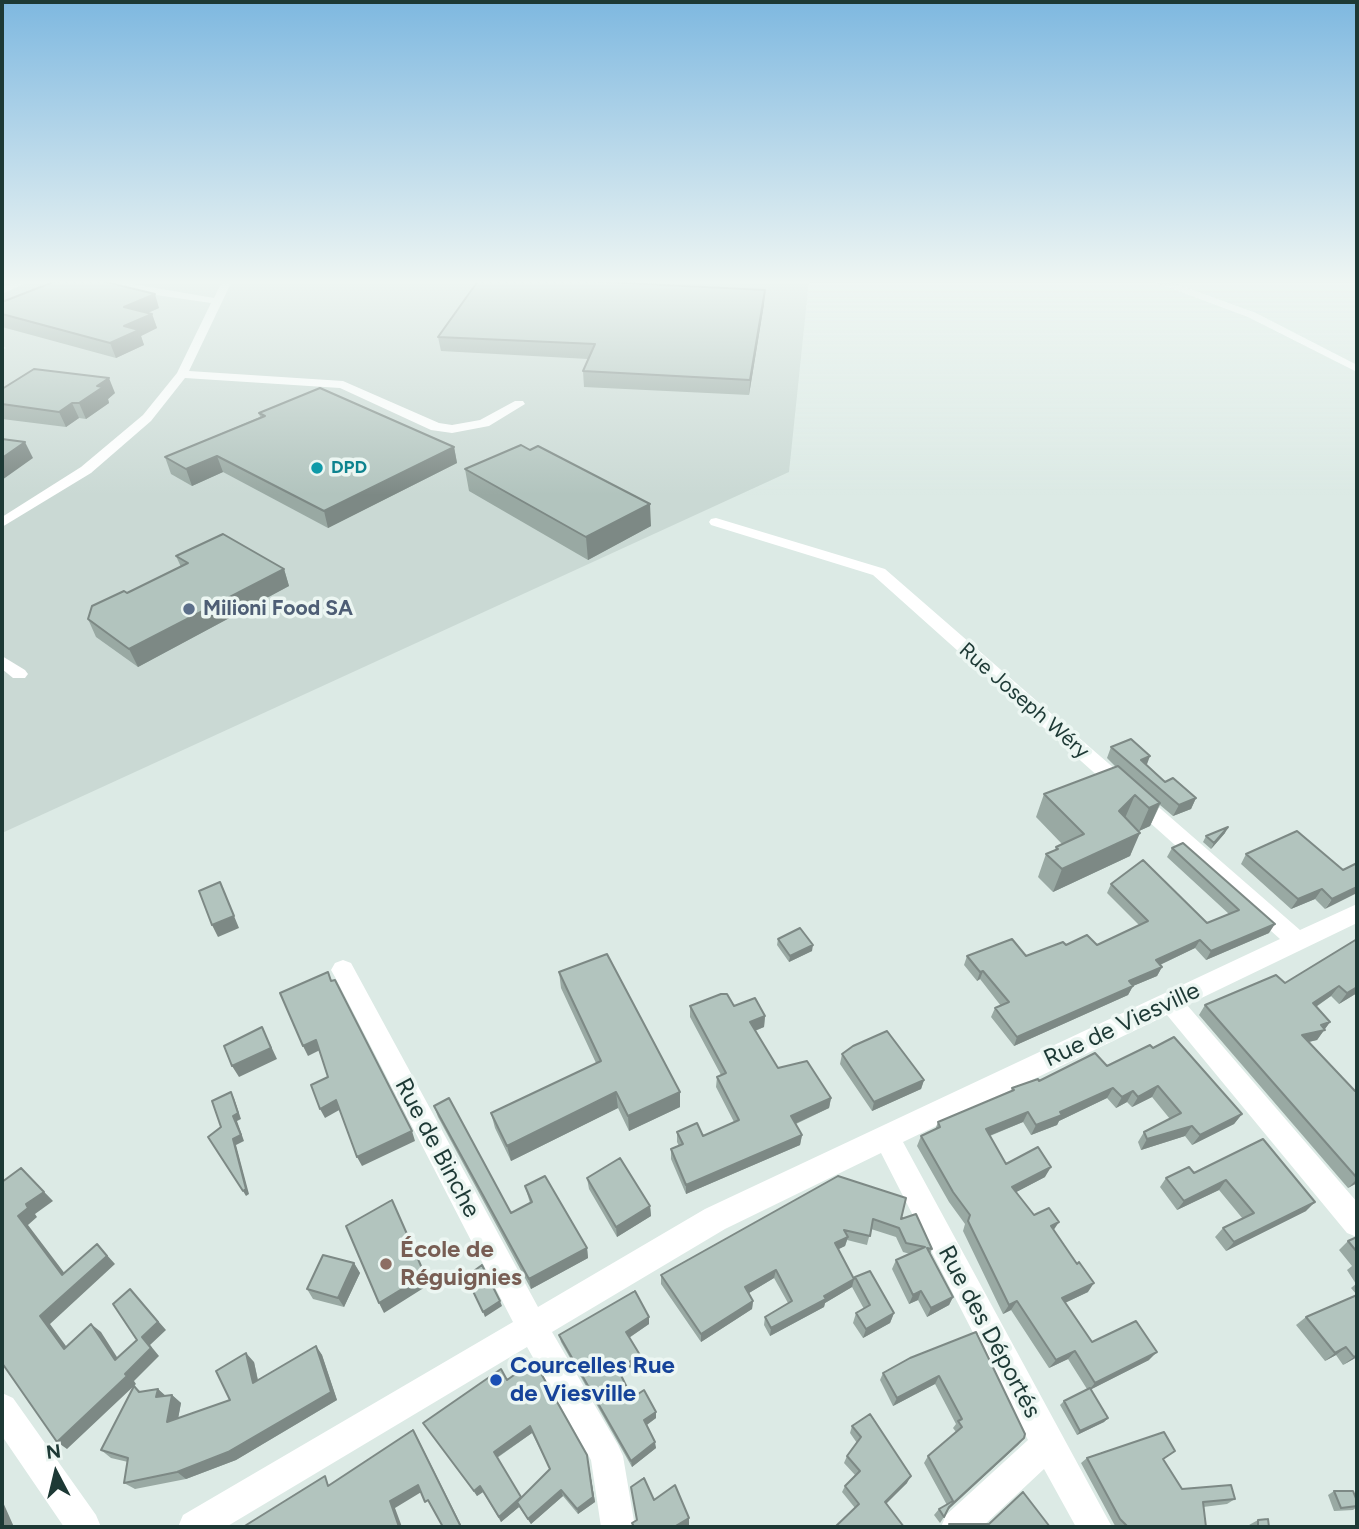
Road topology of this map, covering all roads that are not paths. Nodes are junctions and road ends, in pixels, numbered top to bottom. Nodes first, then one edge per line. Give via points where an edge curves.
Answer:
1 (192, 352) edge
2 (1325, 352) edge
3 (1357, 369) edge
4 (182, 374) junction
5 (519, 404) dead end
6 (716, 522) dead end
7 (2, 523) edge
8 (2, 661) edge
9 (19, 674) dead end
10 (1357, 913) edge
11 (1298, 942) junction
12 (343, 970) dead end
13 (1171, 1003) junction
14 (886, 1136) junction
15 (1357, 1223) edge
16 (532, 1326) junction
17 (2, 1409) edge
18 (1047, 1444) junction
19 (84, 1527) edge
20 (195, 1527) edge
21 (618, 1527) edge
22 (958, 1527) edge
23 (1095, 1527) edge

1 - 4 street
2 - 3 street
4 - 5 street via 343,385 436,427 453,429 484,423
4 - 7 street via 147,418 86,470
6 - 11 street, Rue Joseph Wéry via 879,572
8 - 9 street
10 - 11 street, Rue de Viesville
11 - 13 street, Rue de Viesville
12 - 16 street, Rue de Binche
13 - 14 street, Rue de Viesville
13 - 15 street
14 - 16 street via 715,1219
14 - 18 street, Rue des Déportés
16 - 20 street
16 - 21 street, Rue de Binche via 607,1456
17 - 19 street
18 - 22 street
18 - 23 street, Rue des Déportés

